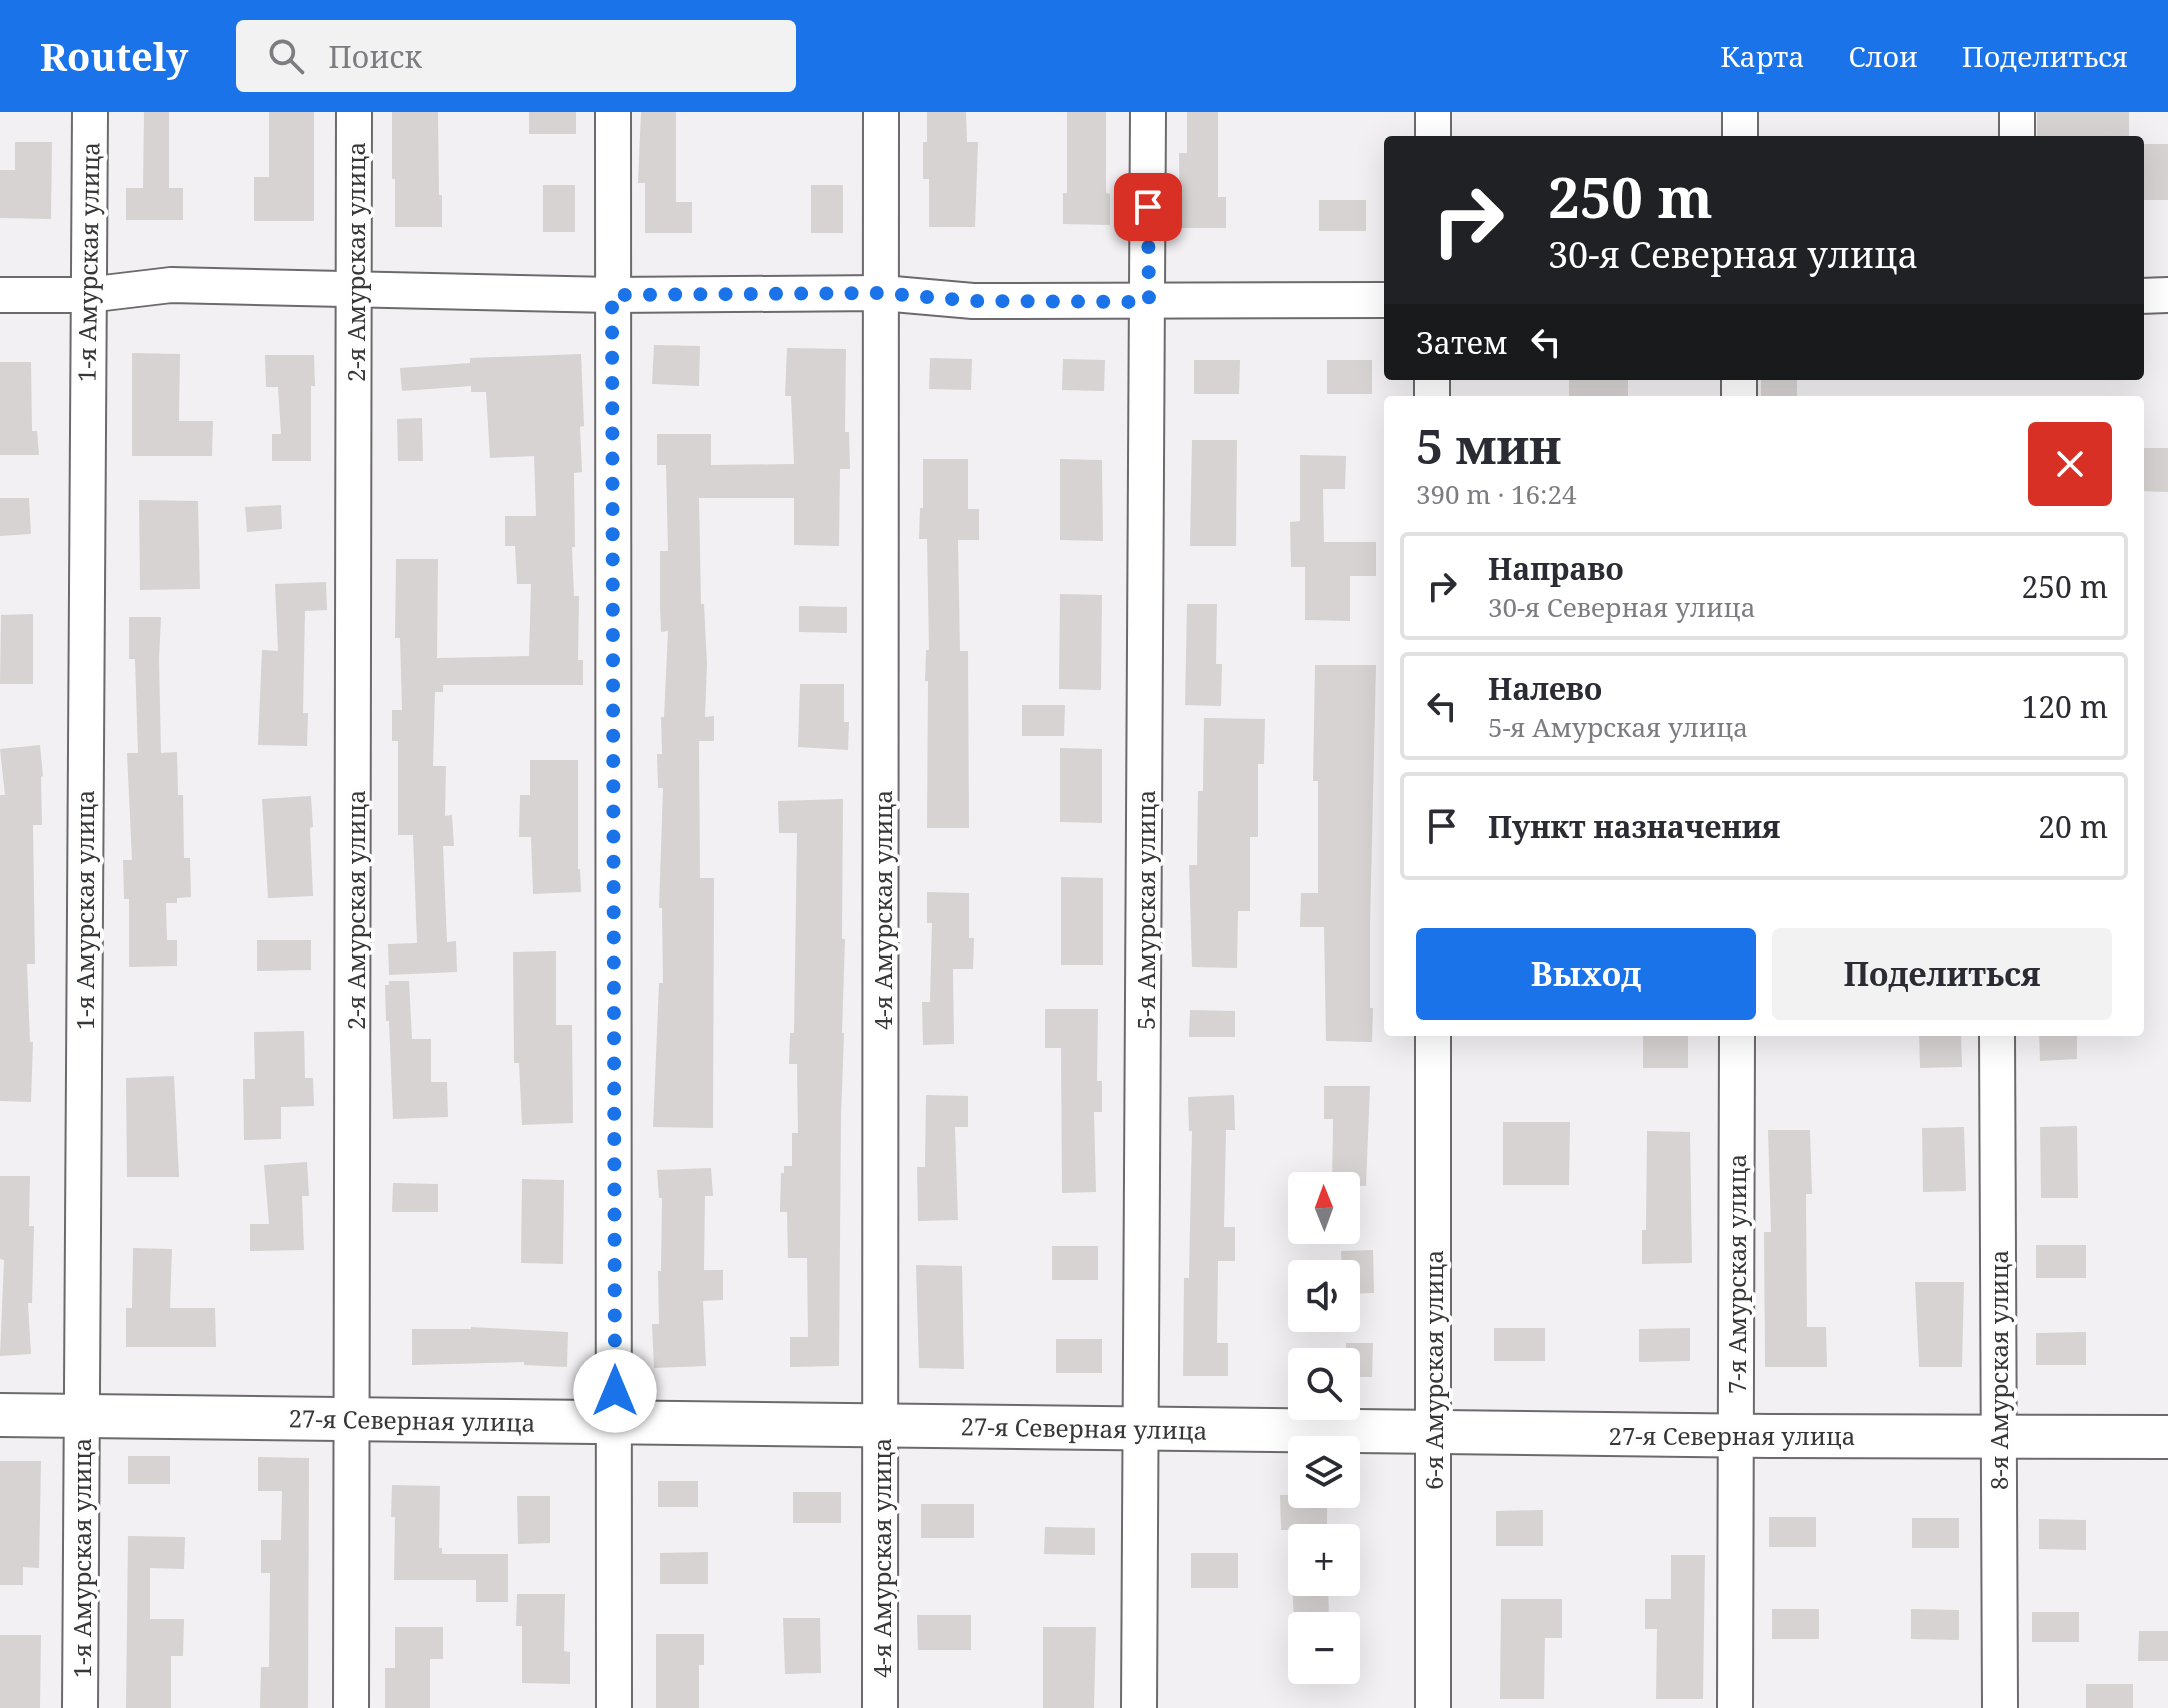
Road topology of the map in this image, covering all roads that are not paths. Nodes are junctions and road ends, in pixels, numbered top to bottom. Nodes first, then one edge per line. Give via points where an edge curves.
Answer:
1 (90, 112) edge
2 (354, 112) edge
3 (613, 112) edge
4 (881, 112) edge
5 (1148, 112) edge
6 (1433, 112) edge
7 (1740, 112) edge
8 (2017, 112) edge
9 (1433, 136) edge
10 (1740, 136) edge
11 (2017, 136) edge
12 (356, 289) junction
13 (882, 293) junction
14 (0, 295) edge
15 (87, 295) junction
16 (612, 295) junction
17 (2168, 295) edge
18 (2144, 296) edge
19 (1384, 300) edge
20 (1149, 302) junction
21 (1433, 1036) edge
22 (1737, 1036) edge
23 (1997, 1036) edge
24 (0, 1415) edge
25 (81, 1416) junction
26 (354, 1419) junction
27 (615, 1422) junction
28 (881, 1425) junction
29 (1141, 1428) junction
30 (1433, 1432) junction
31 (1735, 1435) junction
32 (1999, 1436) junction
33 (2168, 1437) edge
34 (80, 1708) edge
35 (351, 1708) edge
36 (614, 1708) edge
37 (880, 1708) edge
38 (1139, 1708) edge
39 (1433, 1708) edge
40 (1735, 1708) edge
41 (2000, 1708) edge

1 - 15 street, 1-я Амурская улица
2 - 12 street, 2-я Амурская улица
3 - 16 street
4 - 13 street, 4-я Амурская улица
5 - 20 street, 5-я Амурская улица
6 - 9 street
7 - 10 street
8 - 11 street
12 - 15 street via 171,285
12 - 16 street
12 - 26 street, 2-я Амурская улица
13 - 16 street
13 - 20 street via 973,301
13 - 28 street, 4-я Амурская улица
14 - 15 street
15 - 25 street, 1-я Амурская улица
16 - 27 street
17 - 18 street
19 - 20 street
20 - 29 street, 5-я Амурская улица
21 - 30 street, 6-я Амурская улица
22 - 31 street, 7-я Амурская улица
23 - 32 street, 8-я Амурская улица
24 - 25 street, 27-я Северная улица
25 - 26 street, 27-я Северная улица
25 - 34 street, 1-я Амурская улица
26 - 27 street, 27-я Северная улица
26 - 35 street, 2-я Амурская улица
27 - 28 street, 27-я Северная улица
27 - 36 street
28 - 29 street, 27-я Северная улица
28 - 37 street, 4-я Амурская улица
29 - 30 street, 27-я Северная улица
29 - 38 street, 5-я Амурская улица
30 - 31 street, 27-я Северная улица
30 - 39 street, 6-я Амурская улица
31 - 32 street, 27-я Северная улица
31 - 40 street, 7-я Амурская улица
32 - 33 street, 27-я Северная улица
32 - 41 street, 8-я Амурская улица

